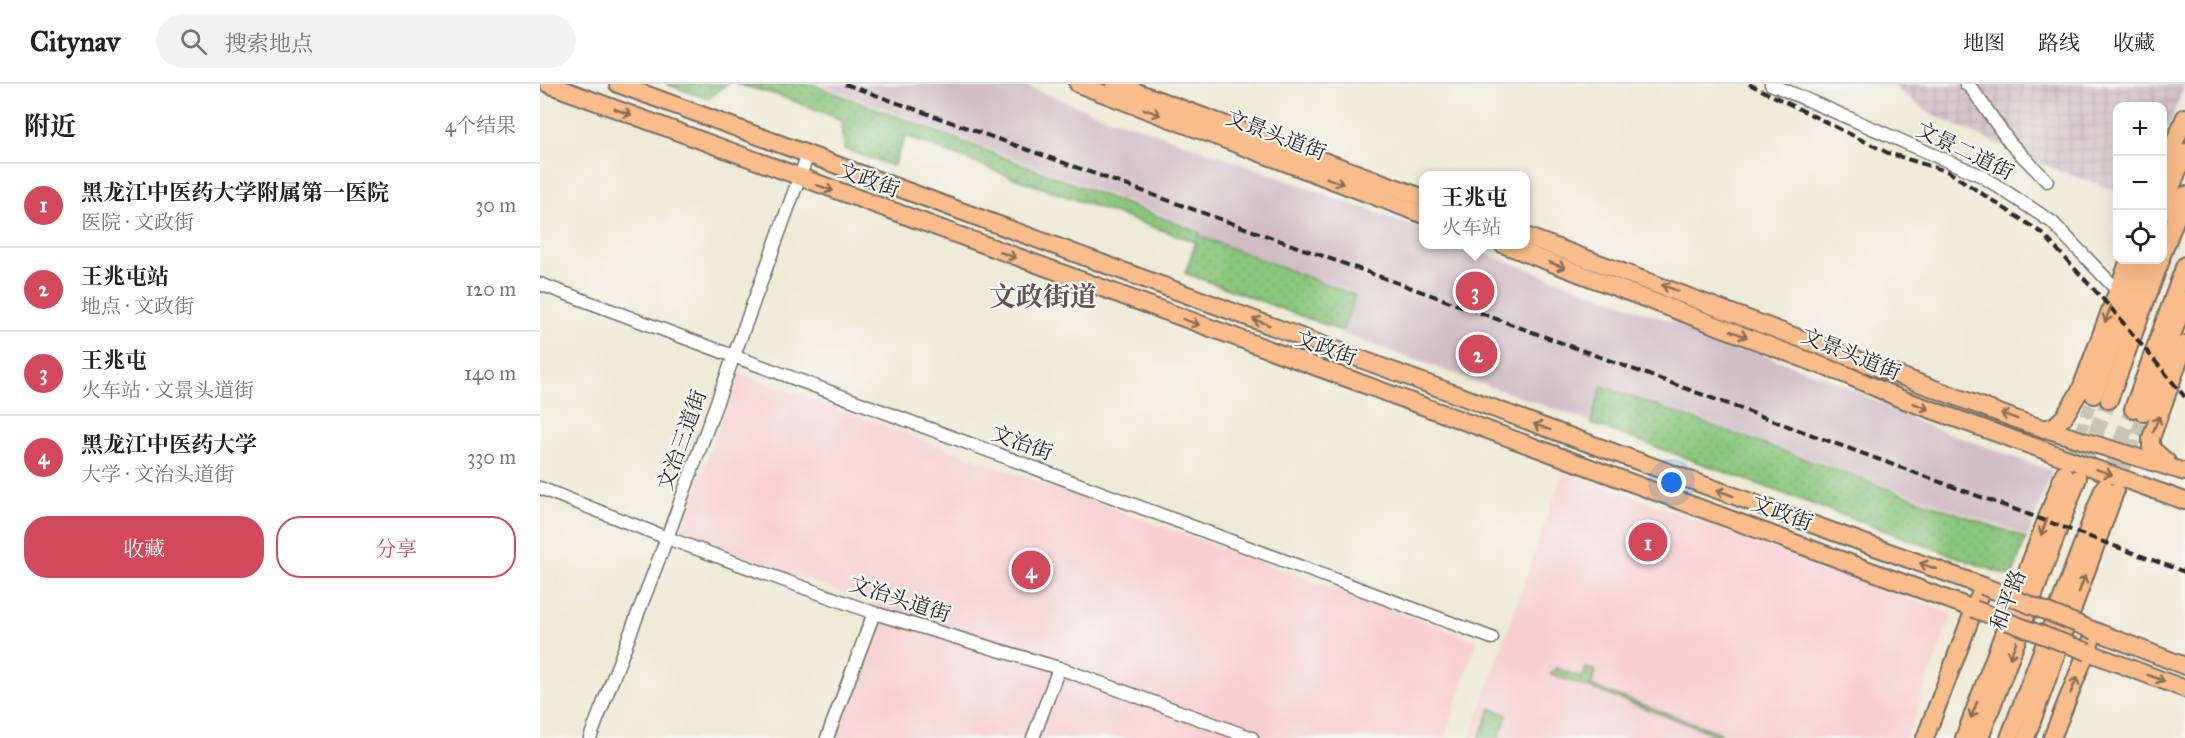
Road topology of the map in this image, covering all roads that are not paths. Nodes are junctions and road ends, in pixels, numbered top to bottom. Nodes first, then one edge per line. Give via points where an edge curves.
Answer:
1 (548, 84) edge
2 (618, 84) edge
3 (1078, 84) edge
4 (1115, 84) edge
5 (1771, 84) edge
6 (1971, 86) edge
7 (2185, 117) edge
8 (2185, 152) edge
9 (808, 154) junction
10 (2167, 164) edge
11 (800, 178) junction
12 (2048, 181) dead end
13 (2185, 195) edge
14 (1419, 196) edge
15 (2164, 210) edge
16 (1419, 213) edge
17 (1530, 237) edge
18 (2167, 244) edge
19 (1515, 249) edge
20 (2127, 264) edge
21 (2144, 264) edge
22 (2159, 264) edge
23 (2185, 266) edge
24 (540, 284) edge
25 (2117, 290) junction
26 (2185, 300) edge
27 (2185, 344) edge
28 (733, 357) junction
29 (2044, 429) junction
30 (2181, 471) edge
31 (540, 488) edge
32 (2185, 501) edge
33 (667, 538) junction
34 (1983, 586) junction
35 (1974, 609) junction
36 (874, 613) junction
37 (2095, 631) junction
38 (1492, 638) dead end
39 (2088, 652) junction
40 (2185, 666) edge
41 (1059, 668) junction
42 (2185, 689) edge
43 (590, 738) edge
44 (827, 738) edge
45 (1033, 738) edge
46 (1251, 738) edge
47 (1924, 738) edge
48 (1964, 738) edge
49 (1980, 738) edge
50 (2009, 738) edge
51 (2026, 738) edge
52 (2052, 738) edge

1 -> 11 main road, 文政街
2 - 9 main road, 文政街
3 -> 16 main road, 文景头道街
4 - 14 main road, 文景头道街
5 - 25 street, 文景二道街 via 1982,176 2052,222
6 - 12 street via 2010,143
7 - 10 main road
8 - 15 main road
9 - 11 street, 文治三道街
34 -> 9 main road, 文政街 via 1563,435
11 - 28 street, 文治三道街
11 -> 35 main road, 文政街
13 - 18 main road
29 -> 17 main road, 文景头道街
19 -> 32 main road, 文景头道街 via 1909,401
20 - 25 main road
21 - 22 main road via 2101,398
23 - 26 main road via 2139,411
24 - 28 street, 文治街
25 -> 29 main road via 2080,391 2064,417
30 -> 27 main road via 2151,448 2151,438
28 - 33 street, 文治三道街
28 - 38 street, 文治街
29 - 30 main road, 文景头道街
31 - 33 street, 文治头道街
33 - 36 street, 文治头道街
33 - 43 street, 文治三道街
34 - 35 main road
34 - 37 main road, 文政街, bridge
35 - 39 main road, 文政街, bridge
35 - 47 main road
36 - 41 street, 文治头道街
36 - 44 street
37 - 39 main road
37 - 40 main road, 文政街
39 -> 42 main road, 文政街
52 -> 39 main road
41 - 45 street
41 - 46 street, 文治头道街
48 - 49 main road, 和平路 via 2071,475
51 -> 50 main road via 2110,489

